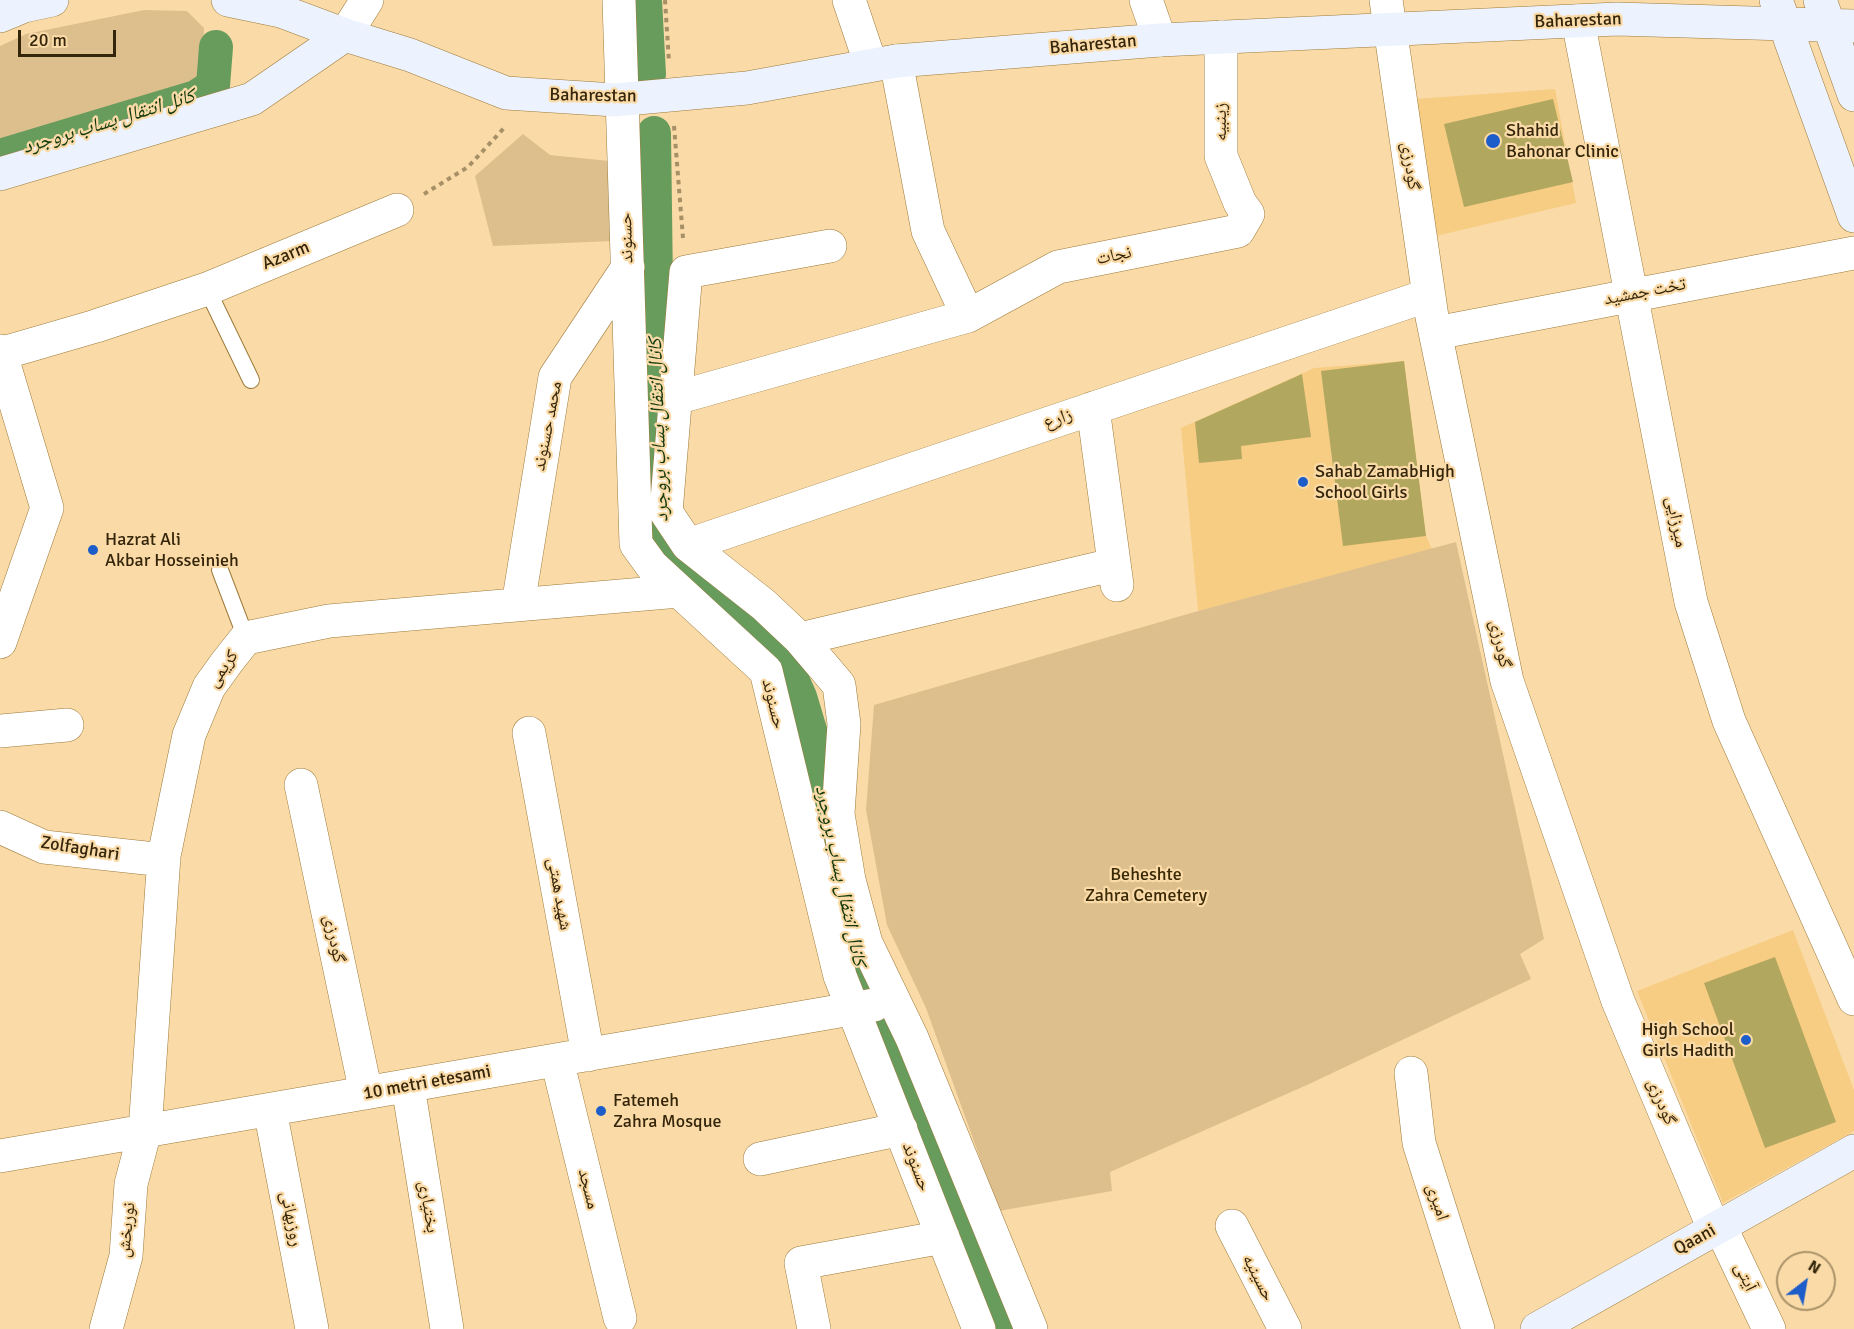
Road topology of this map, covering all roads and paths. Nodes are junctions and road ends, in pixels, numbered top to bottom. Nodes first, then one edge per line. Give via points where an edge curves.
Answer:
1 (52, 0) edge
2 (228, 0) edge
3 (367, 0) edge
4 (619, 0) edge
5 (665, 0) edge
6 (849, 0) edge
7 (1146, 0) edge
8 (1780, 12) edge
9 (1833, 13) edge
10 (1388, 15) edge
11 (0, 16) edge
12 (1578, 21) junction
13 (345, 35) junction
14 (1221, 37) junction
15 (1160, 40) junction
16 (884, 63) junction
17 (534, 94) junction
18 (671, 95) junction
19 (1854, 95) edge
20 (622, 100) junction
21 (0, 174) edge
22 (1240, 203) joint
23 (397, 210) joint
24 (1854, 216) edge
25 (830, 246) dead end
26 (1854, 253) edge
27 (628, 267) junction
28 (686, 272) junction
29 (207, 288) junction
30 (1429, 295) junction
31 (1633, 295) junction
32 (968, 316) junction
33 (1436, 333) junction
34 (0, 353) edge
35 (250, 380) dead end
36 (676, 398) junction
37 (1093, 408) junction
38 (688, 545) junction
39 (220, 570) dead end
40 (679, 591) junction
41 (7, 596) edge
42 (518, 605) junction
43 (246, 638) junction
44 (800, 639) junction
45 (0, 642) edge
46 (66, 725) dead end
47 (0, 731) edge
48 (529, 733) dead end
49 (301, 785) dead end
50 (0, 827) edge
51 (164, 860) junction
52 (1854, 999) edge
53 (893, 1001) junction
54 (853, 1009) junction
55 (572, 1057) junction
56 (1411, 1073) dead end
57 (408, 1086) junction
58 (366, 1093) junction
59 (270, 1110) junction
60 (901, 1129) junction
61 (145, 1131) junction
62 (1854, 1151) edge
63 (0, 1156) edge
64 (760, 1159) dead end
65 (1232, 1226) dead end
66 (1717, 1228) junction
67 (943, 1237) junction
68 (620, 1318) dead end
69 (106, 1329) edge
70 (312, 1329) edge
71 (447, 1329) edge
72 (814, 1329) edge
73 (979, 1329) edge
74 (1031, 1329) edge
75 (1285, 1329) edge
76 (1478, 1329) edge
77 (1537, 1329) edge
78 (1769, 1329) edge

1 - 11 street
2 - 13 street, Baharestan via 281,11
3 - 13 street
4 - 20 street, حسنوند
5 - 18 path
6 - 16 street
7 - 15 street
8 - 9 street, Baharestan
8 - 12 street, Baharestan
8 - 24 street
9 - 19 street
10 - 12 street, Baharestan
10 - 14 street, Baharestan
10 - 30 street, گودرزی
12 - 31 street, میرزایی
13 - 17 street, Baharestan via 410,55 506,93
13 - 21 street via 252,99
14 - 15 street, Baharestan
14 - 22 street, زینبیه via 1221,156
15 - 16 street, Baharestan
16 - 18 street, Baharestan via 747,88
16 - 32 street via 928,231
17 - 20 street, Baharestan
17 - 23 path via 468,167
18 - 20 street, Baharestan
18 - 28 path
20 - 27 street, حسنوند
22 - 32 street, نجات via 1248,214 1238,231 1058,267
23 - 29 street, Azarm
25 - 28 street
26 - 31 street, تخت جمشید
27 - 40 street, حسنوند via 636,544 652,566
27 - 42 street, محمد حسنوند via 555,377
28 - 36 street
29 - 34 street, Azarm
29 - 35 lane
30 - 33 street, گودرزی
30 - 37 street, زارع
31 - 33 street, تخت جمشید
31 - 52 street, میرزایی via 1691,602 1729,721
32 - 36 street, نجات
33 - 66 street, گودرزی via 1508,681 1618,1001
34 - 41 street via 47,508
36 - 38 street via 666,512
37 - 38 street, زارع
37 - 44 street via 1115,576
38 - 44 street
39 - 43 lane
40 - 42 street, کریمی
40 - 54 street, حسنوند via 765,671 840,976
41 - 45 street
42 - 43 street, کریمی via 329,621
43 - 51 street, کریمی via 208,687 189,735
44 - 53 street via 839,685 844,724 837,814 866,943
46 - 47 street
48 - 55 street, شهید همتی
49 - 58 street, گودرزی
50 - 51 street, Zolfaghari via 44,847
51 - 61 street, کریمی
53 - 54 street, 10 metri etesami
53 - 74 street via 912,1038
54 - 55 street, 10 metri etesami
54 - 60 street, حسنوند
55 - 57 street, 10 metri etesami
55 - 68 street, مسجد
56 - 76 street, امیری via 1419,1143
57 - 58 street, 10 metri etesami
57 - 71 street, بختیاری
58 - 59 street, 10 metri etesami
59 - 61 street, 10 metri etesami
59 - 70 street, روزبهانی
60 - 64 street
60 - 67 street, حسنوند
61 - 63 street, 10 metri etesami
61 - 69 street, نوربخش via 131,1184 126,1256
62 - 66 street, Qaani
65 - 75 street, حسینیه
66 - 77 street, Qaani
66 - 78 street, آیتی
67 - 72 street via 801,1263
67 - 73 street, حسنوند

